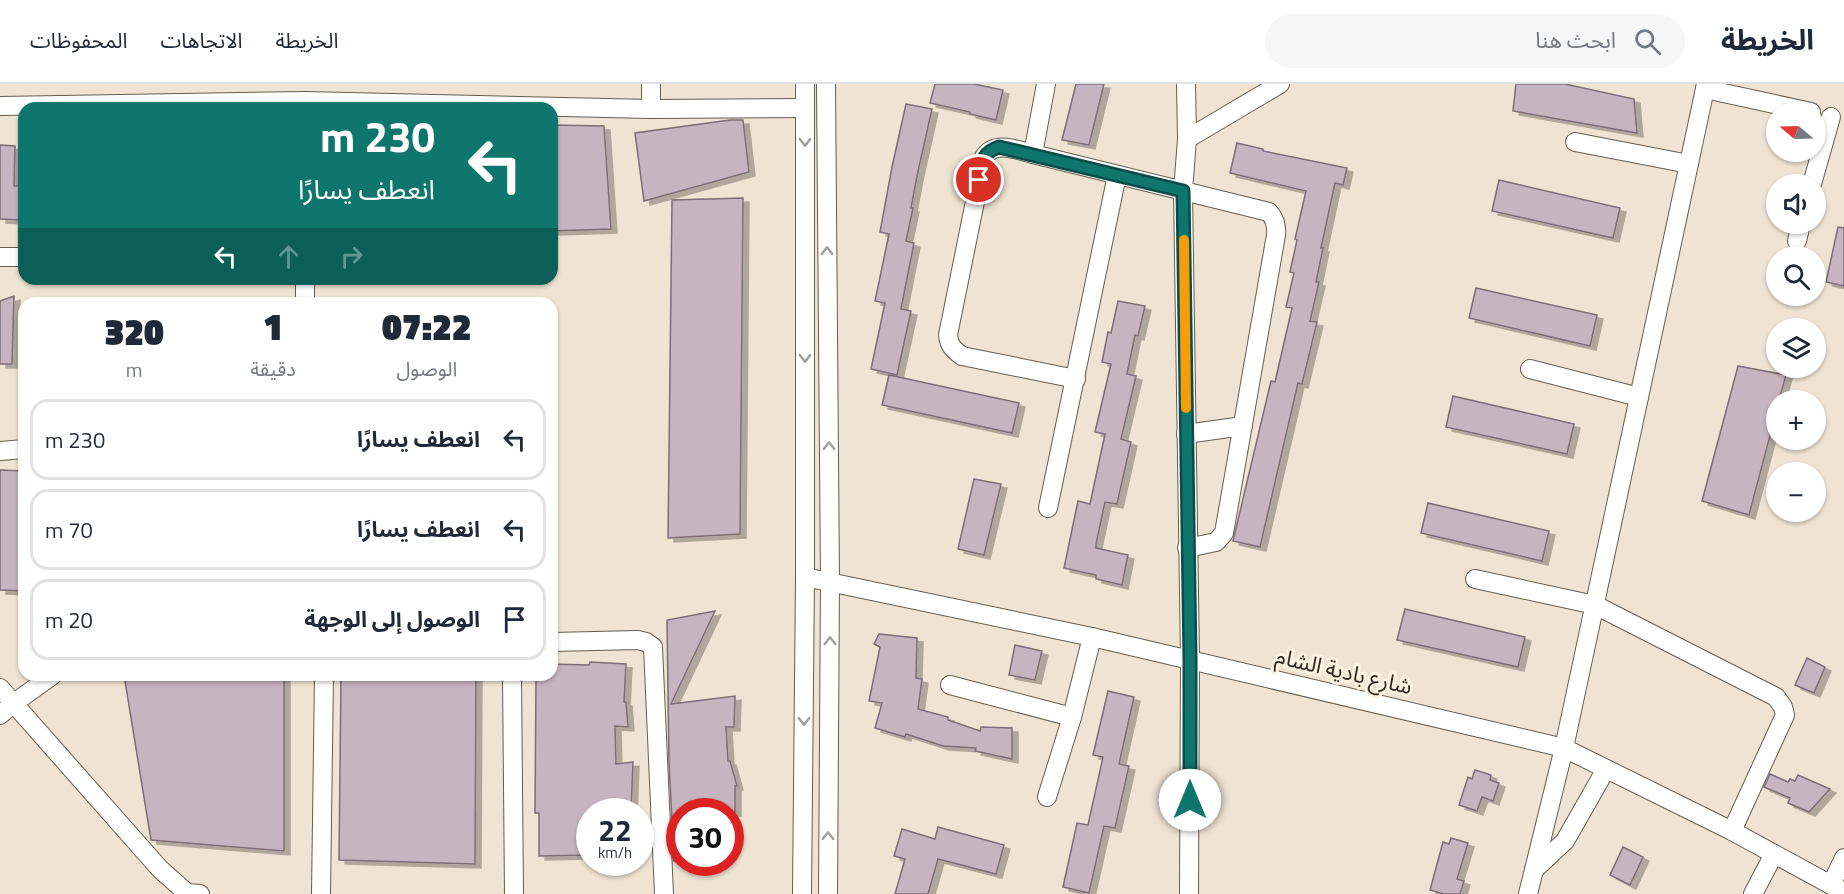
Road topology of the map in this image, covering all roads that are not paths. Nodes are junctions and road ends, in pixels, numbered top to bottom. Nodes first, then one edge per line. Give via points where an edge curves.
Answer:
1 (651, 84) edge
2 (805, 84) edge
3 (826, 84) edge
4 (1046, 84) edge
5 (1186, 84) edge
6 (1281, 84) edge
7 (1706, 86) edge
8 (305, 98) edge
9 (152, 102) edge
10 (431, 102) edge
11 (1769, 102) edge
12 (0, 106) edge
13 (18, 106) edge
14 (558, 106) edge
15 (805, 108) junction
16 (651, 109) junction
17 (1186, 139) junction
18 (1575, 142) dead end
19 (1033, 154) junction
20 (1689, 164) junction
21 (1117, 175) junction
22 (1183, 191) junction
23 (0, 256) edge
24 (18, 257) edge
25 (828, 329) junction
26 (806, 330) junction
27 (1530, 369) dead end
28 (1076, 379) junction
29 (1639, 397) junction
30 (1243, 426) junction
31 (1186, 434) junction
32 (18, 450) edge
33 (0, 451) edge
34 (1048, 508) dead end
35 (1187, 548) junction
36 (806, 577) junction
37 (1474, 579) dead end
38 (830, 581) junction
39 (1595, 605) junction
40 (1092, 637) junction
41 (558, 642) edge
42 (1190, 659) junction
43 (44, 681) edge
44 (324, 681) edge
45 (512, 681) edge
46 (950, 685) dead end
47 (0, 688) edge
48 (14, 703) junction
49 (0, 715) edge
50 (1072, 717) junction
51 (1564, 748) junction
52 (1606, 769) junction
53 (1047, 797) dead end
54 (1732, 831) junction
55 (1774, 854) junction
56 (1844, 858) edge
57 (1534, 870) junction
58 (1838, 889) edge
59 (187, 894) edge
60 (200, 894) edge
61 (321, 894) edge
62 (514, 894) edge
63 (664, 894) edge
64 (802, 894) edge
65 (828, 894) edge
66 (1189, 894) edge
67 (1528, 894) edge
68 (1753, 894) edge

1 - 16 street
2 - 15 street
25 -> 3 street
4 - 19 street
5 - 17 street
6 - 17 street
7 - 11 street
7 - 20 street
8 - 9 street
8 - 10 street
12 - 13 street
14 - 16 street
15 - 16 street
15 -> 26 street
17 - 22 street
18 - 20 street
19 - 21 street
19 - 28 street via 999,147 984,157 949,341 962,356
20 - 29 street
21 - 22 street
21 - 28 street
22 - 30 street via 1269,212 1277,227
22 - 31 street
23 - 24 street
25 - 26 street
38 -> 25 street
26 -> 36 street
27 - 29 street
28 - 34 street
29 - 39 street
30 - 31 street
30 - 35 street via 1224,533 1216,542
31 - 35 street
32 - 33 street
35 - 42 street
36 - 38 street, شارع بادية الشام
36 -> 64 street
37 - 39 street
38 - 40 street, شارع بادية الشام
65 -> 38 street
39 - 51 street
39 - 54 street via 1776,697 1783,707 1785,716
40 - 42 street, شارع بادية الشام
40 - 50 street
41 - 63 street via 638,640 653,647
42 - 51 street, شارع بادية الشام
42 - 66 street
43 - 48 street
44 - 61 street
45 - 62 street
46 - 50 street
47 - 48 street
48 - 49 street
48 - 59 street via 160,869
50 - 53 street
51 - 52 street, شارع بادية الشام
51 - 57 street
52 - 54 street, شارع بادية الشام
52 - 57 street via 1565,841
54 - 55 street, شارع بادية الشام
55 - 58 street, شارع بادية الشام
55 - 68 street
56 - 58 street
57 - 67 street
59 - 60 street

